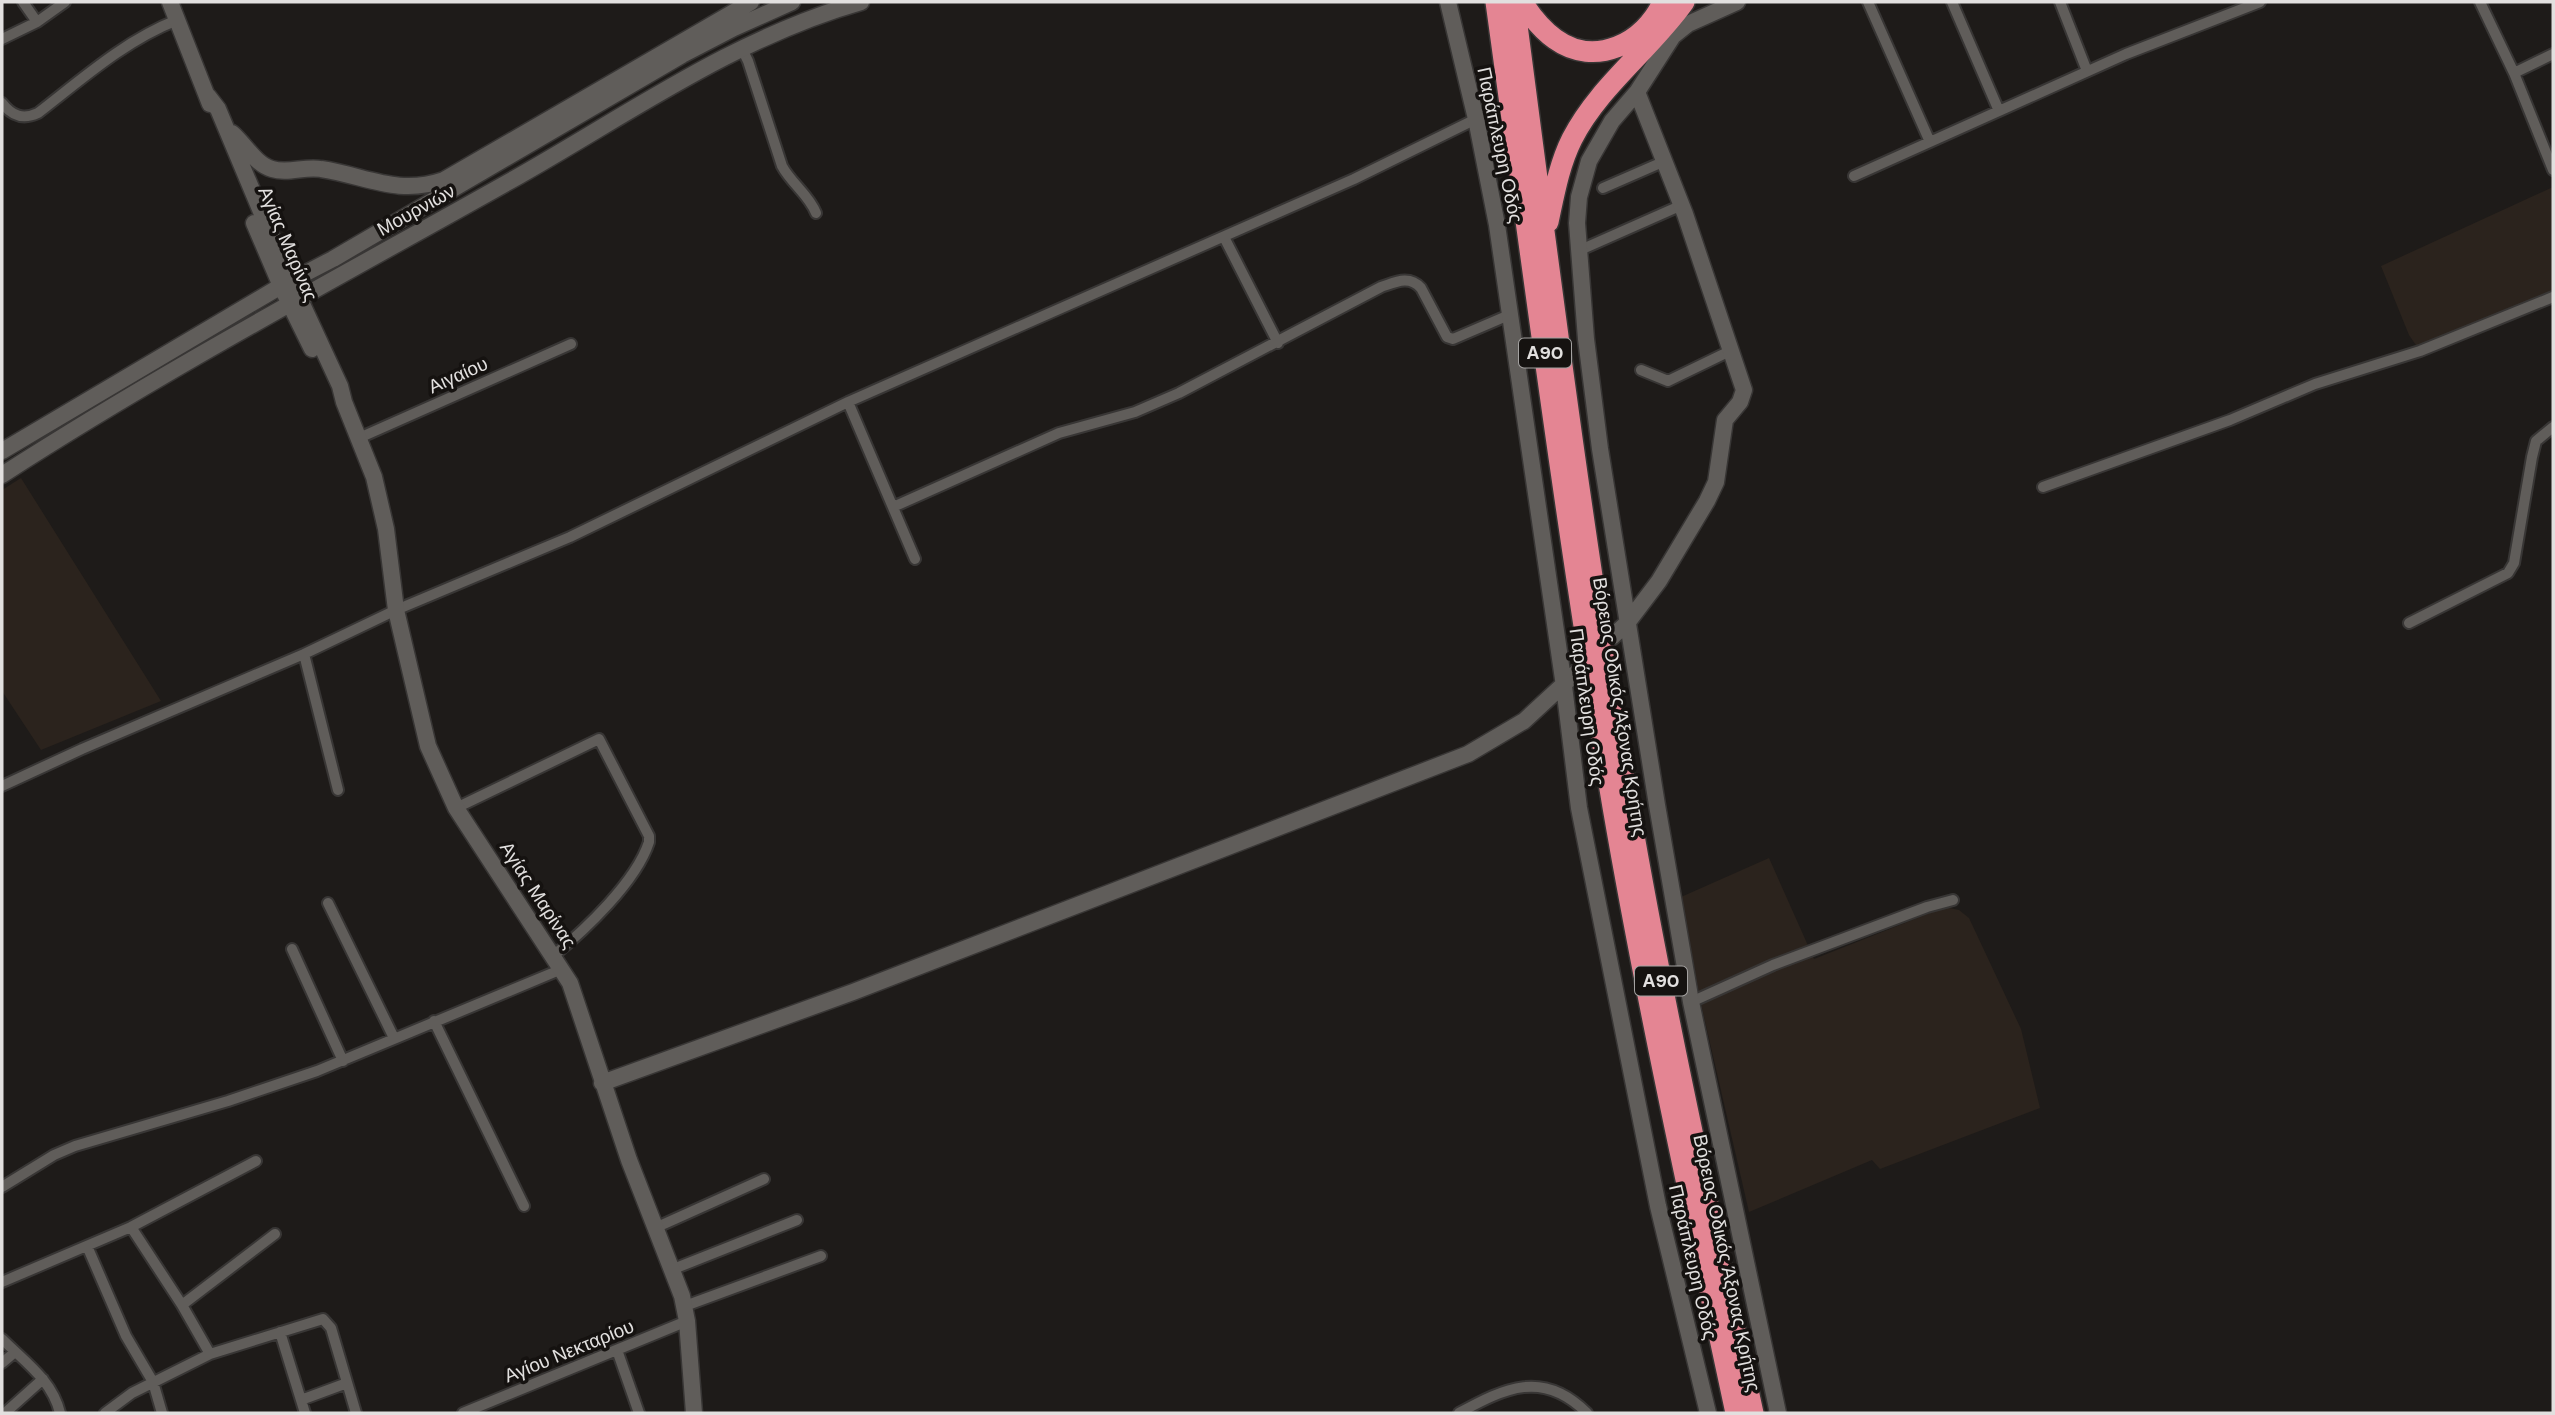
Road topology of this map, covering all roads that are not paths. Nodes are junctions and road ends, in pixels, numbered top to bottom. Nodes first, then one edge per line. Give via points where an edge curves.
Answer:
1 (23, 2) edge
2 (65, 2) edge
3 (170, 2) edge
4 (751, 2) edge
5 (792, 2) edge
6 (861, 2) edge
7 (1448, 2) edge
8 (1496, 2) edge
9 (1514, 2) edge
10 (1522, 2) edge
11 (1663, 2) edge
12 (1684, 2) edge
13 (1737, 2) edge
14 (1868, 2) edge
15 (1952, 2) edge
16 (2060, 2) edge
17 (2260, 2) edge
18 (2480, 2) edge
19 (177, 20) junction
20 (37, 22) junction
21 (2, 40) edge
22 (742, 49) junction
23 (2553, 54) edge
24 (2087, 71) junction
25 (2514, 73) junction
26 (1637, 92) junction
27 (208, 96) junction
28 (2, 103) edge
29 (1999, 111) junction
30 (1476, 119) junction
31 (227, 129) junction
32 (1930, 142) junction
33 (1665, 161) junction
34 (2553, 170) edge
35 (1854, 176) dead end
36 (1603, 188) dead end
37 (1682, 205) junction
38 (816, 213) dead end
39 (1224, 237) junction
40 (1545, 237) junction
41 (1578, 251) junction
42 (273, 255) junction
43 (318, 267) junction
44 (330, 282) junction
45 (286, 284) junction
46 (2553, 297) edge
47 (295, 301) junction
48 (253, 303) junction
49 (1509, 314) junction
50 (262, 320) junction
51 (311, 334) junction
52 (1278, 343) junction
53 (571, 344) dead end
54 (1732, 349) junction
55 (1641, 370) dead end
56 (848, 402) junction
57 (2553, 427) edge
58 (359, 438) junction
59 (2, 451) edge
60 (2, 475) edge
61 (2043, 487) dead end
62 (893, 507) junction
63 (915, 559) dead end
64 (396, 610) junction
65 (1628, 622) junction
66 (2409, 623) dead end
67 (1612, 638) dead end
68 (304, 654) junction
69 (1578, 671) dead end
70 (1564, 685) junction
71 (2, 786) edge
72 (338, 790) dead end
73 (456, 808) junction
74 (1953, 900) dead end
75 (328, 903) dead end
76 (292, 949) dead end
77 (558, 962) junction
78 (1692, 1002) junction
79 (434, 1021) junction
80 (394, 1038) junction
81 (343, 1061) junction
82 (602, 1083) junction
83 (256, 1161) dead end
84 (764, 1179) dead end
85 (2, 1187) edge
86 (524, 1206) dead end
87 (797, 1220) dead end
88 (131, 1227) junction
89 (655, 1228) junction
90 (275, 1234) dead end
91 (87, 1246) junction
92 (821, 1256) dead end
93 (671, 1270) junction
94 (2, 1282) edge
95 (182, 1305) junction
96 (686, 1314) junction
97 (280, 1332) junction
98 (2, 1339) edge
99 (617, 1350) junction
100 (15, 1352) junction
101 (209, 1354) junction
102 (2, 1363) edge
103 (43, 1379) junction
104 (153, 1382) junction
105 (347, 1383) junction
106 (300, 1401) junction
107 (5, 1413) edge
108 (60, 1413) edge
109 (105, 1413) edge
110 (162, 1413) edge
111 (305, 1413) edge
112 (356, 1413) edge
113 (463, 1413) edge
114 (639, 1413) edge
115 (694, 1413) edge
116 (1459, 1413) edge
117 (1587, 1413) edge
118 (1707, 1413) edge
119 (1736, 1413) edge
120 (1753, 1413) edge
121 (1778, 1413) edge

1 - 20 street
2 - 20 street
3 - 19 street, Αγίας Μαρίνας
4 - 31 street via 430,185 400,187 321,169 272,169
5 - 43 street via 682,55
6 - 22 street, Μουρνιών
7 - 30 street, Παράπλευρη Οδός
8 - 119 highway, Βόρειος Οδικός Άξονας Κρήτης / Α90 via 1571,547 1614,809 1651,1016
9 - 40 highway, Βόρειος Οδικός Άξονας Κρήτης / Α90
10 - 11 highway via 1556,40 1591,51 1627,44 1648,27
12 - 40 highway via 1582,122 1560,173
13 - 26 street via 1679,30
14 - 32 street
15 - 29 street
16 - 24 street
17 - 24 street
18 - 25 street
19 - 27 street, Αγίας Μαρίνας
19 - 28 street via 133,41 38,113 21,117
20 - 21 street
22 - 38 street via 782,166
22 - 44 street, Μουρνιών
23 - 25 street
24 - 29 street
25 - 34 street
26 - 33 street
26 - 41 street via 1612,121 1589,161 1579,197
27 - 31 street, Αγίας Μαρίνας
27 - 42 street, Αγίας Μαρίνας
29 - 32 street
30 - 39 street
30 - 49 street, Παράπλευρη Οδός
31 - 42 street, Αγίας Μαρίνας
32 - 35 street
33 - 36 street
33 - 37 street
37 - 41 street
37 - 54 street
39 - 52 street
39 - 56 street
40 - 120 highway, Βόρειος Οδικός Άξονας Κρήτης / Α90 via 1629,807 1667,1013
41 - 65 street via 1600,449
42 - 43 street via 296,266
42 - 45 street, Αγίας Μαρίνας
42 - 48 street via 267,283
43 - 45 street
44 - 47 street, Μουρνιών
44 - 51 street via 313,308
45 - 47 street, Αγίας Μαρίνας
45 - 48 street
46 - 61 street via 2420,351 2315,384 2230,420
47 - 50 street, Μουρνιών
47 - 51 street, Αγίας Μαρίνας
48 - 59 street
49 - 52 street via 1452,339 1421,288 1407,280 1381,287
49 - 70 street, Παράπλευρη Οδός
50 - 51 street via 284,321
50 - 60 street, Μουρνιών
51 - 58 street, Αγίας Μαρίνας via 340,386
52 - 62 street via 1157,403 1059,433
53 - 58 street, Αιγαίου
54 - 55 street via 1668,381
54 - 65 street via 1744,396 1723,427 1716,482 1659,581
56 - 62 street
56 - 64 street via 570,537
57 - 66 street via 2536,441 2514,563 2508,573
58 - 64 street, Αγίας Μαρίνας via 386,529
62 - 63 street
64 - 68 street
64 - 73 street, Αγίας Μαρίνας via 421,726
65 - 67 street
65 - 78 street
68 - 71 street
68 - 72 street
69 - 70 street
70 - 82 street via 1524,721 1468,754 853,992
70 - 118 street, Παράπλευρη Οδός via 1582,821 1658,1206
73 - 77 street, Αγίας Μαρίνας
73 - 77 street via 599,739 649,842 623,886
74 - 78 street via 1773,965
75 - 80 street
76 - 81 street
77 - 79 street
77 - 82 street, Αγίας Μαρίνας via 576,1000
78 - 121 street
79 - 80 street
79 - 86 street
80 - 81 street
81 - 85 street via 228,1101 90,1140
82 - 89 street, Αγίας Μαρίνας
83 - 88 street
84 - 89 street
87 - 93 street
88 - 91 street
88 - 95 street
89 - 93 street, Αγίας Μαρίνας
90 - 95 street
91 - 94 street
91 - 104 street via 125,1336
92 - 96 street, Αγίου Νεκταρίου
93 - 96 street, Αγίας Μαρίνας
95 - 101 street
96 - 99 street, Αγίου Νεκταρίου
96 - 115 street, Αγίας Μαρίνας
97 - 101 street
97 - 105 street via 323,1319 331,1328
97 - 106 street
98 - 100 street
99 - 113 street, Αγίου Νεκταρίου
99 - 114 street
100 - 102 street
100 - 103 street
101 - 104 street
103 - 107 street
103 - 108 street
104 - 109 street
104 - 110 street
105 - 106 street
105 - 112 street
106 - 111 street
116 - 117 street via 1521,1385 1561,1394

